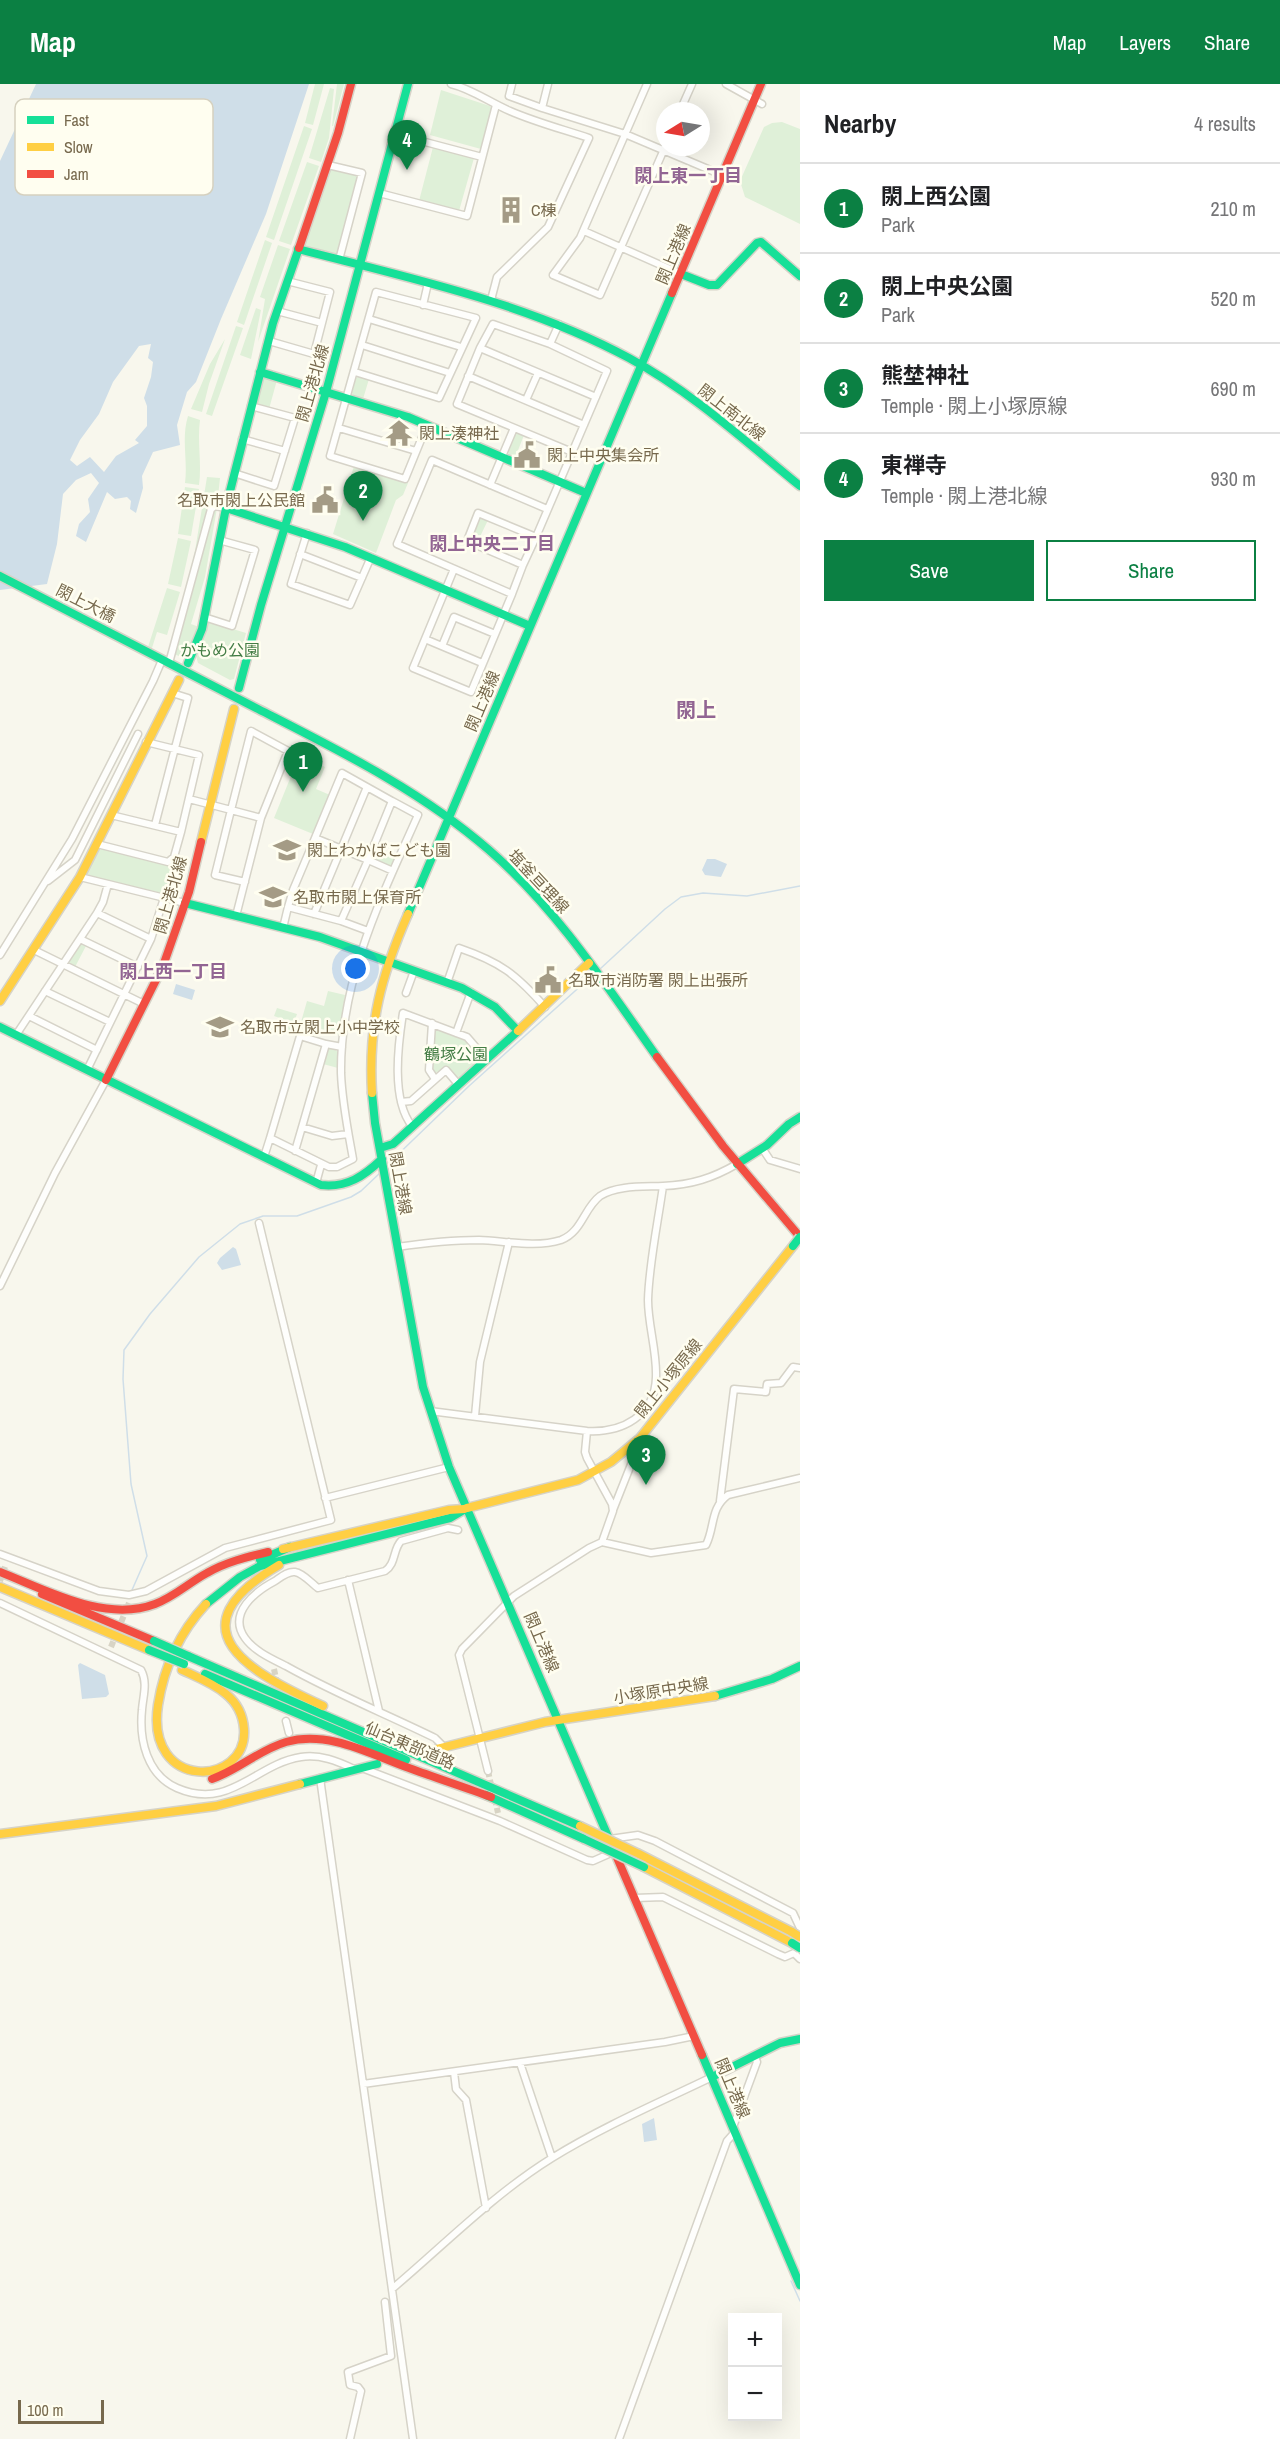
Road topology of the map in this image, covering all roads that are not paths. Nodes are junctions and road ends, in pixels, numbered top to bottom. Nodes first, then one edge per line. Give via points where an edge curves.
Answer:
1 (351, 84) edge
2 (408, 84) edge
3 (451, 84) edge
4 (512, 84) edge
5 (548, 84) edge
6 (647, 84) edge
7 (692, 84) edge
8 (726, 84) edge
9 (761, 85) edge
10 (684, 102) edge
11 (758, 103) junction
12 (496, 105) junction
13 (542, 108) junction
14 (395, 134) junction
15 (625, 134) junction
16 (656, 146) edge
17 (661, 156) edge
18 (680, 156) edge
19 (482, 157) junction
20 (328, 165) junction
21 (722, 175) junction
22 (380, 193) junction
23 (584, 231) junction
24 (621, 248) junction
25 (298, 249) junction
26 (339, 260) junction
27 (361, 266) junction
28 (681, 274) junction
29 (800, 276) edge
30 (287, 281) junction
31 (428, 283) junction
32 (491, 300) junction
33 (423, 305) junction
34 (277, 311) junction
35 (369, 319) junction
36 (322, 323) junction
37 (559, 324) junction
38 (268, 341) junction
39 (550, 344) junction
40 (362, 345) junction
41 (461, 347) junction
42 (480, 348) junction
43 (642, 366) junction
44 (260, 372) junction
45 (355, 372) junction
46 (450, 373) junction
47 (538, 373) junction
48 (468, 376) junction
49 (326, 392) junction
50 (596, 397) junction
51 (348, 398) junction
52 (526, 400) junction
53 (251, 406) junction
54 (427, 424) junction
55 (584, 425) junction
56 (339, 428) junction
57 (514, 428) junction
58 (242, 439) junction
59 (285, 451) junction
60 (416, 451) junction
61 (572, 452) junction
62 (502, 457) junction
63 (234, 473) junction
64 (560, 481) junction
65 (490, 485) junction
66 (800, 486) edge
67 (586, 493) junction
68 (226, 508) junction
69 (547, 509) junction
70 (285, 526) junction
71 (307, 533) junction
72 (536, 537) junction
73 (219, 540) junction
74 (300, 554) junction
75 (371, 557) junction
76 (524, 566) junction
77 (454, 569) junction
78 (0, 576) edge
79 (362, 578) junction
80 (446, 590) junction
81 (512, 594) junction
82 (503, 614) junction
83 (204, 617) junction
84 (530, 626) junction
85 (495, 634) junction
86 (425, 639) junction
87 (442, 646) junction
88 (163, 660) junction
89 (188, 663) dead end
90 (482, 663) junction
91 (179, 680) dead end
92 (239, 688) dead end
93 (172, 693) junction
94 (234, 709) dead end
95 (138, 734) dead end
96 (146, 742) junction
97 (175, 749) junction
98 (368, 787) junction
99 (189, 799) junction
100 (392, 801) junction
101 (210, 805) junction
102 (231, 810) junction
103 (111, 815) junction
104 (261, 818) junction
105 (448, 818) junction
106 (155, 825) junction
107 (181, 832) junction
108 (315, 838) junction
109 (97, 844) junction
110 (341, 849) junction
111 (368, 860) junction
112 (393, 871) junction
113 (80, 877) junction
114 (245, 882) junction
115 (108, 884) junction
116 (43, 885) junction
117 (164, 898) junction
118 (185, 903) junction
119 (288, 907) junction
120 (97, 913) junction
121 (314, 914) junction
122 (236, 916) junction
123 (341, 921) junction
124 (283, 928) junction
125 (368, 931) junction
126 (80, 939) junction
127 (151, 939) junction
128 (34, 950) junction
129 (360, 951) junction
130 (0, 955) edge
131 (388, 962) junction
132 (62, 964) junction
133 (138, 967) junction
134 (594, 969) junction
135 (414, 971) junction
136 (447, 983) junction
137 (45, 991) junction
138 (471, 992) junction
139 (406, 993) dead end
140 (124, 994) junction
141 (0, 1001) edge
142 (144, 1004) junction
143 (545, 1007) junction
144 (29, 1016) junction
145 (110, 1022) junction
146 (432, 1023) junction
147 (0, 1027) edge
148 (518, 1031) junction
149 (456, 1033) junction
150 (16, 1035) junction
151 (326, 1044) junction
152 (342, 1047) junction
153 (97, 1050) junction
154 (486, 1059) junction
155 (87, 1070) junction
156 (435, 1079) junction
157 (106, 1080) junction
158 (458, 1084) junction
159 (401, 1102) junction
160 (800, 1117) edge
161 (412, 1126) junction
162 (302, 1127) junction
163 (348, 1134) junction
164 (270, 1138) junction
165 (380, 1148) junction
166 (762, 1148) junction
167 (295, 1151) junction
168 (264, 1157) junction
169 (737, 1164) junction
170 (321, 1165) junction
171 (383, 1165) junction
172 (800, 1169) edge
173 (316, 1183) junction
174 (663, 1186) junction
175 (259, 1223) dead end
176 (800, 1237) edge
177 (509, 1242) junction
178 (397, 1247) junction
179 (0, 1286) edge
180 (800, 1368) edge
181 (430, 1411) junction
182 (475, 1416) junction
183 (587, 1431) junction
184 (634, 1457) dead end
185 (449, 1467) junction
186 (595, 1473) junction
187 (800, 1478) edge
188 (325, 1498) junction
189 (720, 1501) junction
190 (467, 1508) junction
191 (613, 1511) junction
192 (458, 1530) dead end
193 (602, 1542) junction
194 (290, 1547) junction
195 (0, 1554) edge
196 (293, 1558) junction
197 (0, 1574) edge
198 (348, 1580) junction
199 (0, 1587) edge
200 (133, 1594) junction
201 (0, 1603) edge
202 (129, 1603) tunnel mouth
203 (509, 1603) junction
204 (111, 1647) tunnel mouth
205 (109, 1656) junction
206 (272, 1658) junction
207 (185, 1663) junction
208 (800, 1666) edge
209 (274, 1669) tunnel mouth
210 (379, 1711) junction
211 (558, 1719) junction
212 (286, 1721) dead end
213 (289, 1733) dead end
214 (481, 1737) junction
215 (440, 1748) joint
216 (292, 1750) dead end
217 (294, 1758) junction
218 (377, 1764) dead end
219 (357, 1768) junction
220 (488, 1771) tunnel mouth
221 (320, 1778) junction
222 (475, 1779) junction
223 (491, 1797) junction
224 (498, 1813) tunnel mouth
225 (500, 1821) junction
226 (0, 1834) edge
227 (609, 1839) junction
228 (614, 1851) junction
229 (635, 1898) junction
230 (798, 1931) edge
231 (795, 1948) edge
232 (800, 1959) edge
233 (694, 2036) junction
234 (800, 2038) edge
235 (755, 2057) junction
236 (520, 2063) junction
237 (454, 2072) junction
238 (712, 2077) junction
239 (363, 2084) junction
240 (734, 2129) junction
241 (552, 2158) junction
242 (486, 2208) junction
243 (800, 2285) edge
244 (392, 2289) junction
245 (385, 2302) dead end
246 (350, 2439) edge
247 (413, 2439) edge
248 (619, 2439) edge

1 - 20 main road
2 - 14 main road, 閖上港北線
3 - 12 street via 468,88
4 - 13 street via 509,96
5 - 13 street
6 - 15 street
7 - 10 street
8 - 11 street
9 - 11 main road, 閖上港線
11 - 21 main road, 閖上港線
12 - 19 street
12 - 32 street via 589,138 548,227 497,277
13 - 15 street
14 - 19 street
14 - 22 main road, 閖上港北線
15 - 16 street
15 - 23 street
17 - 24 street
18 - 21 street
19 - 22 street via 467,216
20 - 25 main road
20 - 26 street via 362,172
21 - 28 main road, 閖上港線
22 - 27 main road, 閖上港北線
23 - 24 street
23 - 24 street via 554,275 600,295
24 - 28 street
25 - 26 main road, 閖上南北線
25 - 30 main road
26 - 27 main road, 閖上南北線
27 - 31 main road, 閖上南北線
27 - 49 main road, 閖上港北線
28 - 29 main road via 711,285 722,283 761,242
28 - 43 main road, 閖上港線
30 - 34 main road
30 - 36 street via 330,292
31 - 32 main road, 閖上南北線
31 - 33 street
32 - 37 main road, 閖上南北線
33 - 35 street via 376,292
33 - 41 street via 476,318
34 - 36 street
34 - 38 main road
35 - 40 street
35 - 41 street
36 - 38 street via 314,354
37 - 39 street
37 - 43 main road, 閖上南北線
38 - 44 main road
39 - 42 street via 494,324
39 - 50 street via 607,371
40 - 45 street
40 - 46 street
41 - 46 street
42 - 47 street
42 - 48 street
43 - 66 main road, 閖上南北線 via 704,408
43 - 67 main road, 閖上港線
44 - 49 main road
44 - 53 main road
45 - 46 street via 439,398
45 - 51 street
47 - 50 street
47 - 52 street
48 - 52 street
48 - 57 street via 457,404
49 - 51 main road
49 - 70 main road, 閖上港北線
50 - 55 street
51 - 54 main road
51 - 56 street
52 - 55 street
53 - 58 main road
53 - 59 street via 295,418
54 - 60 street
54 - 62 main road
55 - 61 street
56 - 60 street
56 - 60 street via 330,456 405,479
57 - 61 street
57 - 62 street
58 - 59 street
58 - 63 main road
59 - 63 street via 274,486
61 - 64 street
62 - 64 main road
62 - 65 street
63 - 68 main road
64 - 67 main road
64 - 69 street
65 - 69 street
65 - 77 street via 432,460 397,544
67 - 84 main road, 閖上港線
68 - 70 main road
68 - 73 main road
68 - 88 street via 211,509
69 - 72 street
70 - 71 main road
70 - 92 main road, 閖上港北線
71 - 74 street
71 - 75 main road
72 - 76 street
72 - 76 street via 478,513 467,541
73 - 83 main road
73 - 83 street via 255,550 232,626
74 - 79 street
74 - 79 street via 291,584 350,605
75 - 79 street
75 - 80 main road
76 - 81 street
77 - 80 street
77 - 81 street
78 - 88 main road, 閖上大橋
80 - 82 main road
80 - 86 street
81 - 82 street
82 - 84 main road
82 - 85 street
83 - 89 main road
84 - 105 main road, 閖上港線
85 - 87 street via 454,617
85 - 90 street
86 - 87 street
86 - 90 street via 413,668 471,692
87 - 90 street
88 - 105 main road, 塩釜亘理線 via 393,781
88 - 116 street via 72,839
91 - 93 main road
93 - 96 main road
93 - 97 street via 188,698
94 - 101 main road, 閖上港北線
95 - 116 street via 75,860
96 - 97 street
96 - 103 main road
97 - 99 street via 199,755
97 - 106 street
98 - 100 street
98 - 108 street via 342,773
98 - 110 street
99 - 101 street
99 - 107 street
100 - 111 street
100 - 112 street via 418,815
101 - 102 street
101 - 118 main road, 閖上港北線
102 - 104 street
102 - 104 street via 250,731 288,751
102 - 114 street via 215,875
103 - 106 street
103 - 109 main road
104 - 114 street
105 - 131 main road, 閖上港線
105 - 134 main road, 塩釜亘理線 via 506,866
106 - 107 street
107 - 109 street via 174,857 168,862
108 - 110 street
108 - 119 street
109 - 113 main road
110 - 111 street
110 - 121 street
111 - 112 street
111 - 123 street
112 - 125 street
113 - 115 street
113 - 128 main road
114 - 122 street
115 - 117 street
115 - 120 street
116 - 130 street
117 - 118 street
117 - 127 street
118 - 122 main road
118 - 142 main road, 閖上港北線 via 175,936
119 - 121 street
119 - 124 street
120 - 126 street
120 - 127 street
121 - 123 street
122 - 124 main road
123 - 125 street
124 - 129 main road
125 - 129 street
126 - 132 street
126 - 133 street
127 - 133 street
128 - 132 street
128 - 141 main road
129 - 131 main road
129 - 152 street via 348,998
131 - 135 main road
131 - 165 main road, 閖上港線 via 376,1001 370,1054
132 - 137 street
132 - 140 street
133 - 140 street
134 - 143 main road
134 - 169 main road, 塩釜亘理線
135 - 136 main road
135 - 139 street
136 - 138 main road
136 - 143 street via 459,948 508,970
137 - 144 street
137 - 145 street
138 - 148 main road via 495,1007
138 - 149 street
140 - 142 street
140 - 145 street
142 - 157 main road, 閖上港北線
143 - 148 main road
144 - 150 street
144 - 153 street
145 - 153 street
146 - 149 street
146 - 156 street via 429,1070
146 - 159 street via 403,1013 398,1061
147 - 150 main road
148 - 154 main road
149 - 154 street via 467,1037
150 - 155 main road
151 - 152 street
151 - 162 street
151 - 164 street via 300,1036
152 - 163 street
153 - 155 street
154 - 158 main road
155 - 157 main road
156 - 158 street via 446,1070
156 - 159 street via 411,1101
157 - 168 main road
157 - 179 street
158 - 161 main road
159 - 161 street via 404,1116
160 - 166 main road
161 - 165 main road via 391,1145
162 - 163 street via 332,1136
162 - 167 street
163 - 170 street via 353,1160 337,1167
164 - 167 street
164 - 168 street
165 - 171 main road, 閖上港線
166 - 169 main road
166 - 172 street via 771,1160
167 - 170 street
168 - 173 main road
169 - 174 street via 700,1182
169 - 176 main road, 塩釜亘理線
170 - 173 street
171 - 173 main road via 355,1181 329,1186
171 - 178 main road, 閖上港線
174 - 177 street via 605,1194 596,1200 577,1228 562,1239
174 - 183 street via 648,1300 655,1389 650,1404 634,1421 611,1431
175 - 188 street
176 - 186 main road, 閖上小塚原線, bridge via 640,1438
177 - 178 street via 449,1240
177 - 182 street via 480,1362
178 - 181 main road, 閖上港線
180 - 189 street via 793,1367 781,1383 767,1384 766,1392 734,1389
181 - 182 street
181 - 185 main road, 閖上港線
182 - 183 street
183 - 186 street via 585,1452
184 - 191 street
185 - 188 street
185 - 190 main road, 閖上港線
186 - 190 main road, 閖上小塚原線 via 560,1486
186 - 191 street
187 - 189 street via 728,1495
188 - 200 street via 331,1520 225,1548 146,1591
189 - 193 street via 706,1545 651,1553
190 - 194 main road
190 - 196 main road via 450,1518
190 - 203 main road, 閖上港線
191 - 193 street
192 - 198 street via 448,1528 406,1539 398,1544 389,1568
193 - 203 street via 523,1590
194 - 197 main road via 226,1563 157,1603 129,1611 94,1606
194 - 223 main road via 222,1581 177,1629 160,1665 152,1700 153,1737 162,1759 187,1778 211,1779 278,1745 320,1739 346,1744
195 - 200 street via 8,1561 99,1591
196 - 207 main road via 244,1573 214,1595 185,1628 166,1668 157,1710 162,1747 172,1761 186,1770 216,1771 233,1760 241,1747 242,1715 234,1701
196 - 222 main road via 253,1581 232,1601 226,1633 238,1656 293,1691
197 - 207 main road, 仙台東部道路, bridge via 154,1641
198 - 206 street via 318,1588 294,1572 257,1591 246,1603 241,1629 251,1645
198 - 210 street
199 - 207 main road, 仙台東部道路, bridge via 148,1652
200 - 202 street
201 - 205 street
203 - 211 main road, 閖上港線
203 - 214 street via 459,1655
204 - 205 street
205 - 217 street via 144,1675 141,1722 146,1752 160,1775 176,1787 209,1795 230,1790
206 - 209 street
206 - 210 street
207 - 222 main road, 仙台東部道路
207 - 223 main road, 仙台東部道路
208 - 211 main road, 小塚原中央線 via 724,1695 688,1703
210 - 215 street via 435,1738
211 - 214 main road, 小塚原中央線
211 - 227 main road, 閖上港線
212 - 213 street
214 - 215 main road, 小塚原中央線
214 - 220 street
216 - 217 street
217 - 219 street via 328,1758
218 - 219 main road
219 - 221 main road
219 - 225 street
221 - 226 main road via 216,1806
221 - 239 street
222 - 230 main road, 仙台東部道路, bridge
223 - 231 main road, 仙台東部道路, bridge via 644,1867
224 - 225 street
225 - 228 street via 587,1860
227 - 228 main road, 閖上港線
227 - 230 street via 638,1835 655,1841 793,1913
228 - 229 main road, 閖上港線
229 - 231 street via 663,1897 785,1957
229 - 233 main road, 閖上港線
230 - 231 street
231 - 232 street
233 - 236 street
233 - 238 main road, 閖上港線
234 - 235 main road via 780,2043
235 - 238 main road
235 - 240 street via 757,2062
236 - 237 street
236 - 241 street
237 - 239 street
237 - 242 street via 456,2089 466,2100
238 - 240 main road, 閖上港線
238 - 241 street
239 - 244 street
240 - 243 main road, 閖上港線
240 - 248 street
241 - 242 street
242 - 244 street
244 - 247 street
245 - 246 street via 392,2356 348,2372 350,2385 361,2391

